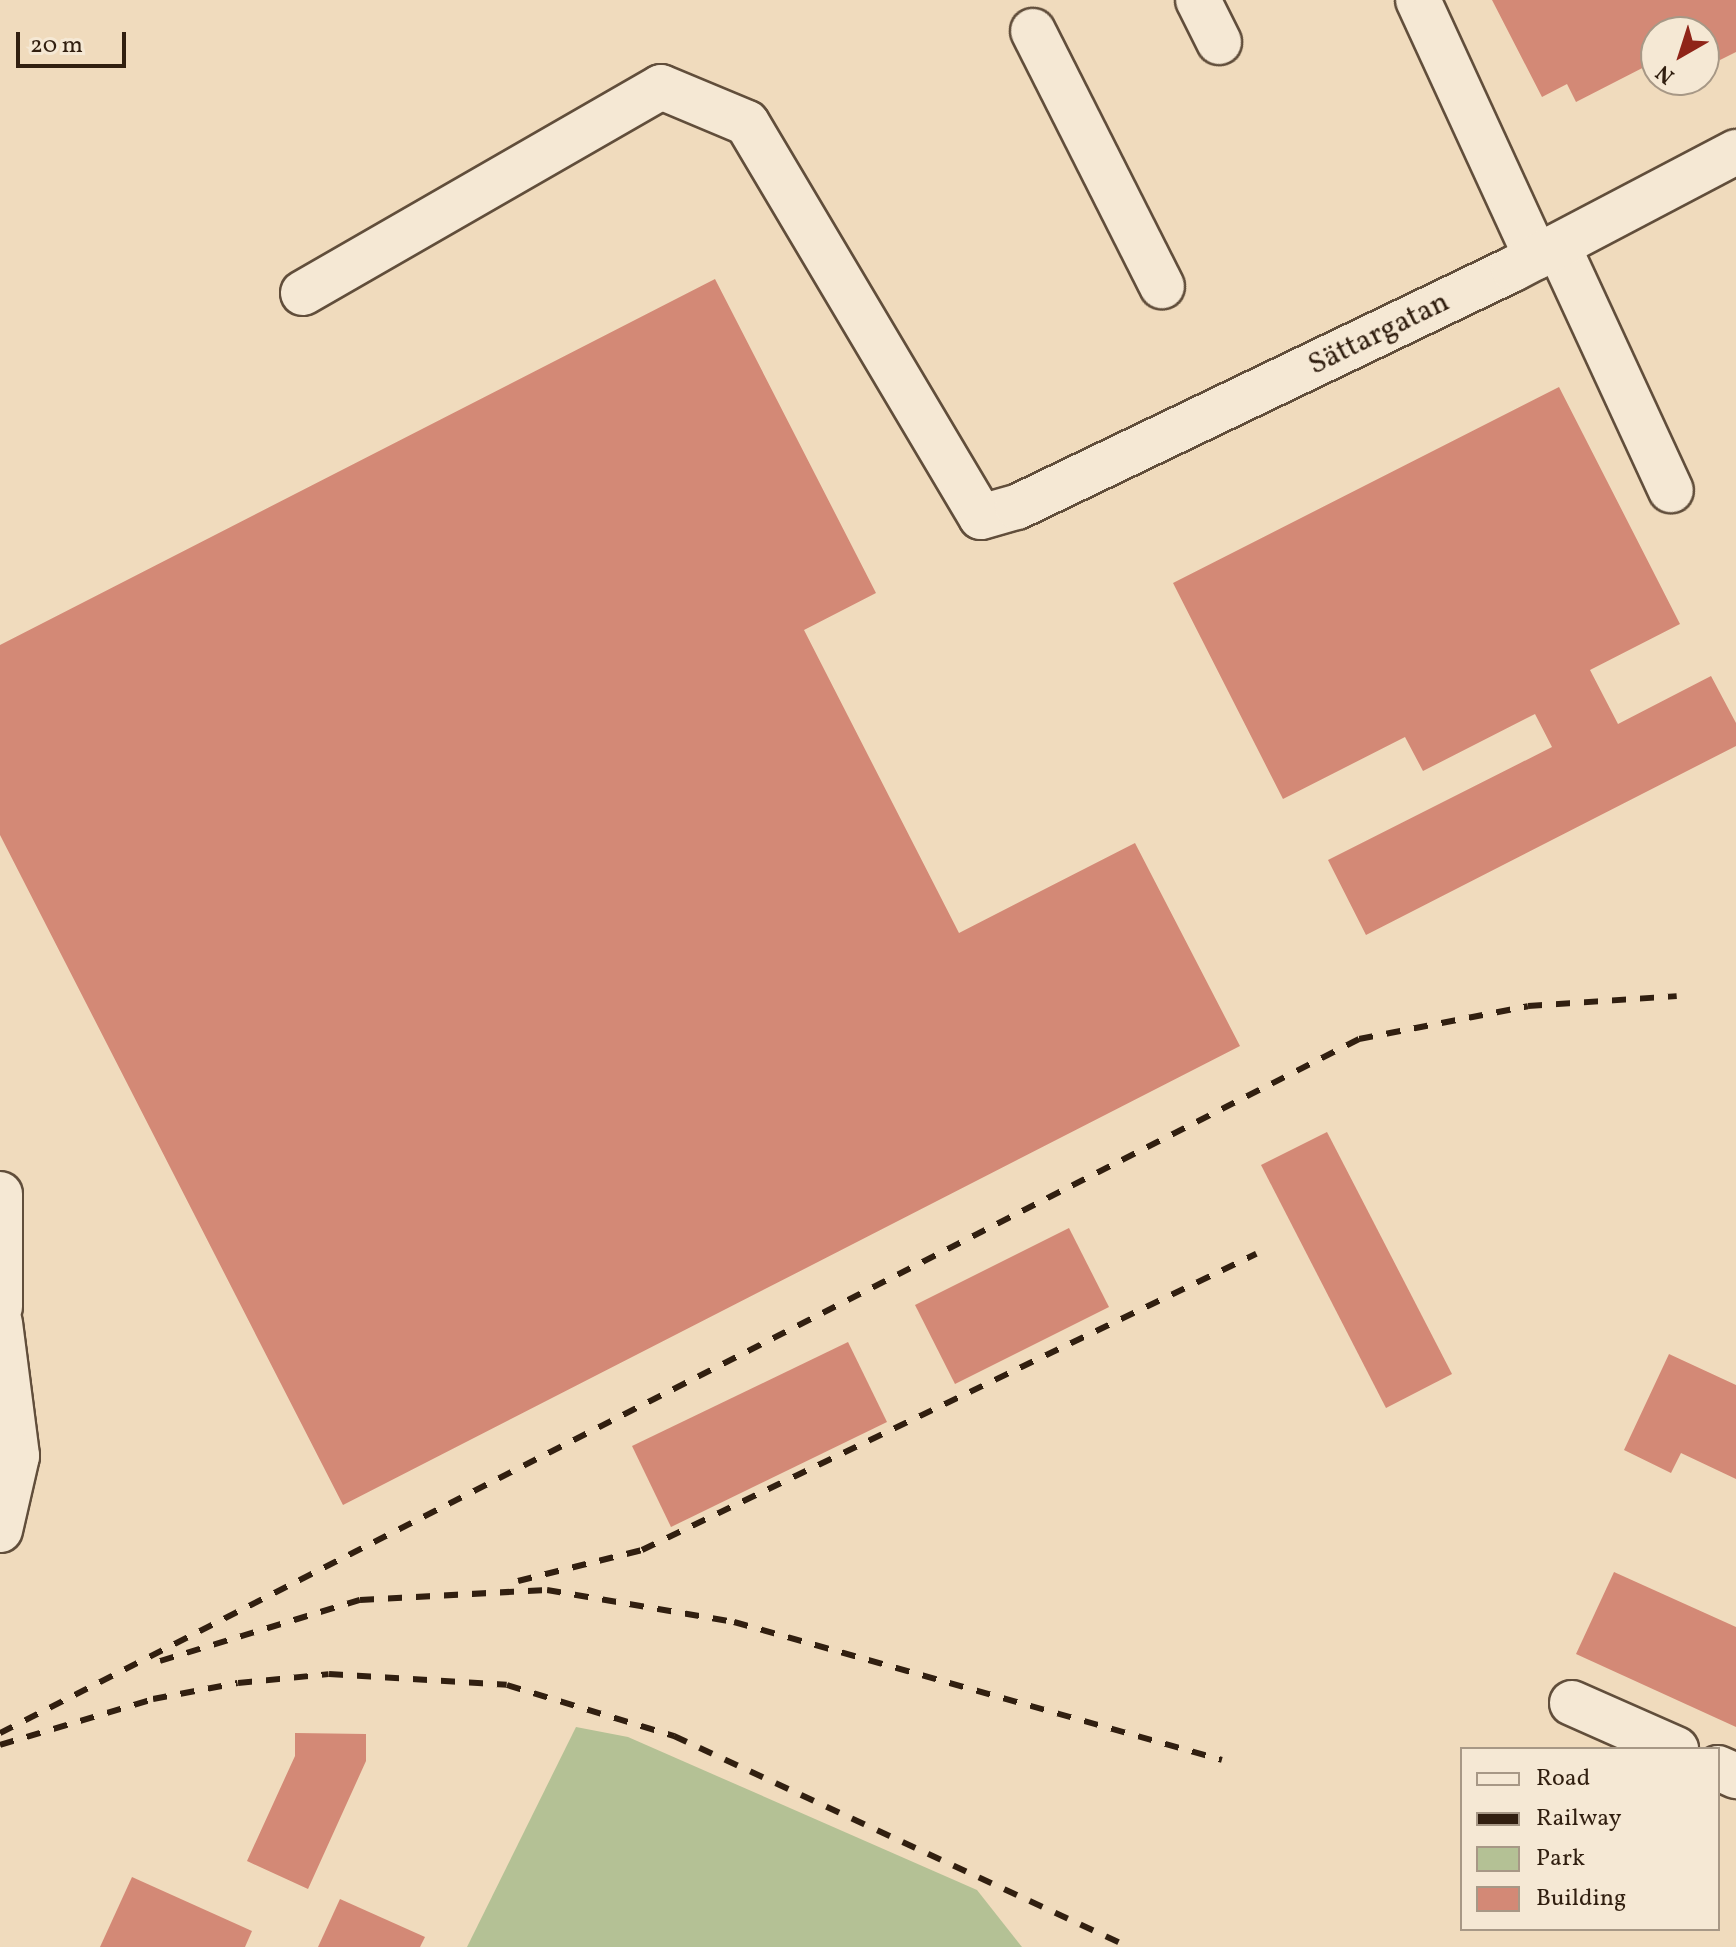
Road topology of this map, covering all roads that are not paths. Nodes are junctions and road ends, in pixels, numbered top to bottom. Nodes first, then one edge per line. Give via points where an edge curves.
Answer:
1 (1198, 0) edge
2 (1418, 0) edge
3 (1033, 31) dead end
4 (1219, 42) dead end
5 (1736, 152) edge
6 (1547, 251) junction
7 (1162, 286) dead end
8 (303, 293) dead end
9 (1671, 490) dead end
10 (0, 1194) edge
11 (0, 1307) edge
12 (0, 1323) edge
13 (0, 1530) edge
14 (1572, 1703) dead end
15 (1671, 1747) edge

1 - 4 street
2 - 6 street
3 - 7 street
5 - 6 street, Sättargatan
6 - 8 street, Sättargatan via 1017,507 981,517 747,123 661,87
6 - 9 street
10 - 11 street
12 - 13 street via 17,1456
14 - 15 street

